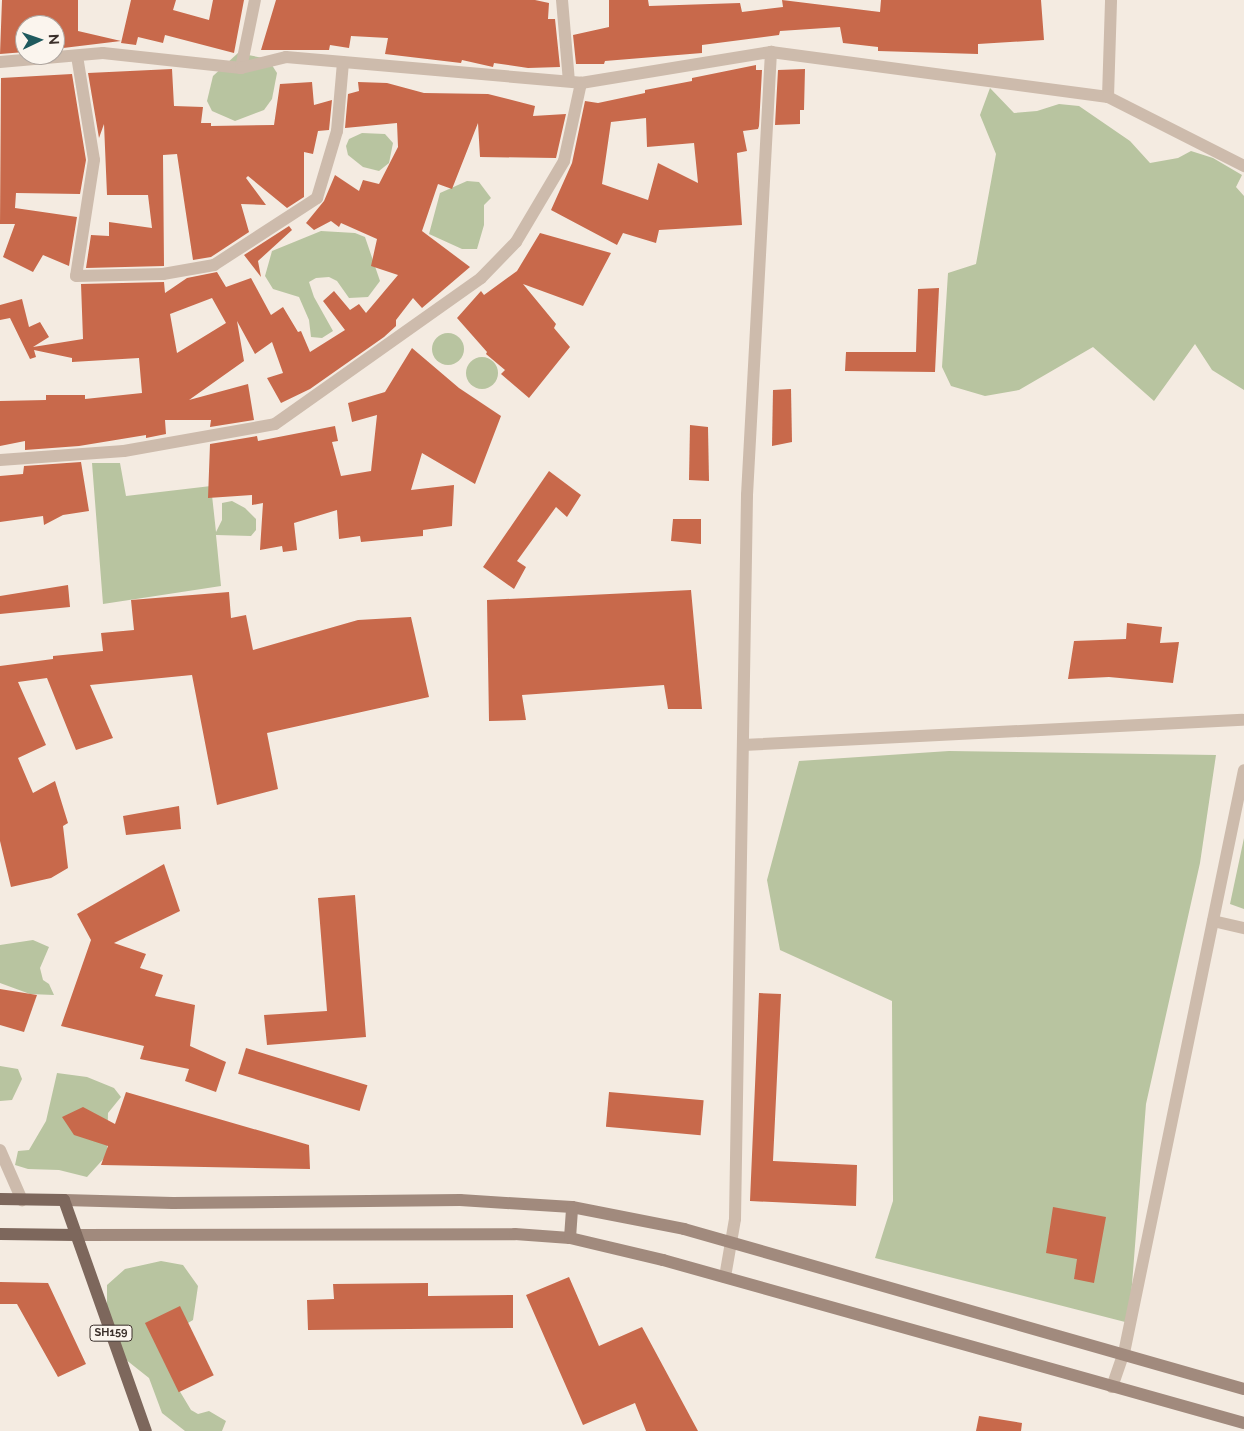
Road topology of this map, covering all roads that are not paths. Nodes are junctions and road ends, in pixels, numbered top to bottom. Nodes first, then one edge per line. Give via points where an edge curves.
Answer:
1 (255, 0) edge
2 (562, 0) edge
3 (1110, 0) edge
4 (771, 52) junction
5 (77, 56) junction
6 (0, 62) edge
7 (343, 62) junction
8 (241, 68) junction
9 (575, 82) junction
10 (1108, 97) junction
11 (1244, 166) edge
12 (0, 460) edge
13 (1242, 720) dead end
14 (743, 745) junction
15 (1244, 770) edge
16 (1213, 921) junction
17 (1244, 928) edge
18 (0, 1150) edge
19 (0, 1200) edge
20 (22, 1200) junction
21 (64, 1200) junction
22 (572, 1207) junction
23 (0, 1234) edge
24 (76, 1235) junction
25 (570, 1238) junction
26 (732, 1243) junction
27 (725, 1277) junction
28 (1124, 1352) junction
29 (1112, 1387) junction
30 (1244, 1389) edge
31 (1244, 1423) edge
32 (146, 1431) edge

1 - 8 street
2 - 9 street
3 - 10 street
4 - 9 street
4 - 10 street
4 - 14 street via 747,495
5 - 6 street
5 - 7 street via 94,160 76,276 163,274 214,265 317,198 337,131
5 - 8 street via 104,53
7 - 8 street via 286,57
7 - 9 street
9 - 12 street via 564,161 516,242 481,278 275,424 124,451
10 - 11 street
13 - 14 street
14 - 26 street
15 - 16 street
16 - 17 street
16 - 28 street
18 - 20 street
19 - 20 main road
20 - 21 main road
21 - 22 main road via 173,1203 460,1200
21 - 24 main road, SH159
22 - 25 main road
22 - 26 main road via 684,1229
23 - 24 main road
24 - 25 main road via 514,1234
24 - 32 main road, SH159
25 - 27 main road
26 - 27 street
26 - 28 main road
27 - 29 main road
28 - 29 street
28 - 30 main road
29 - 31 main road

